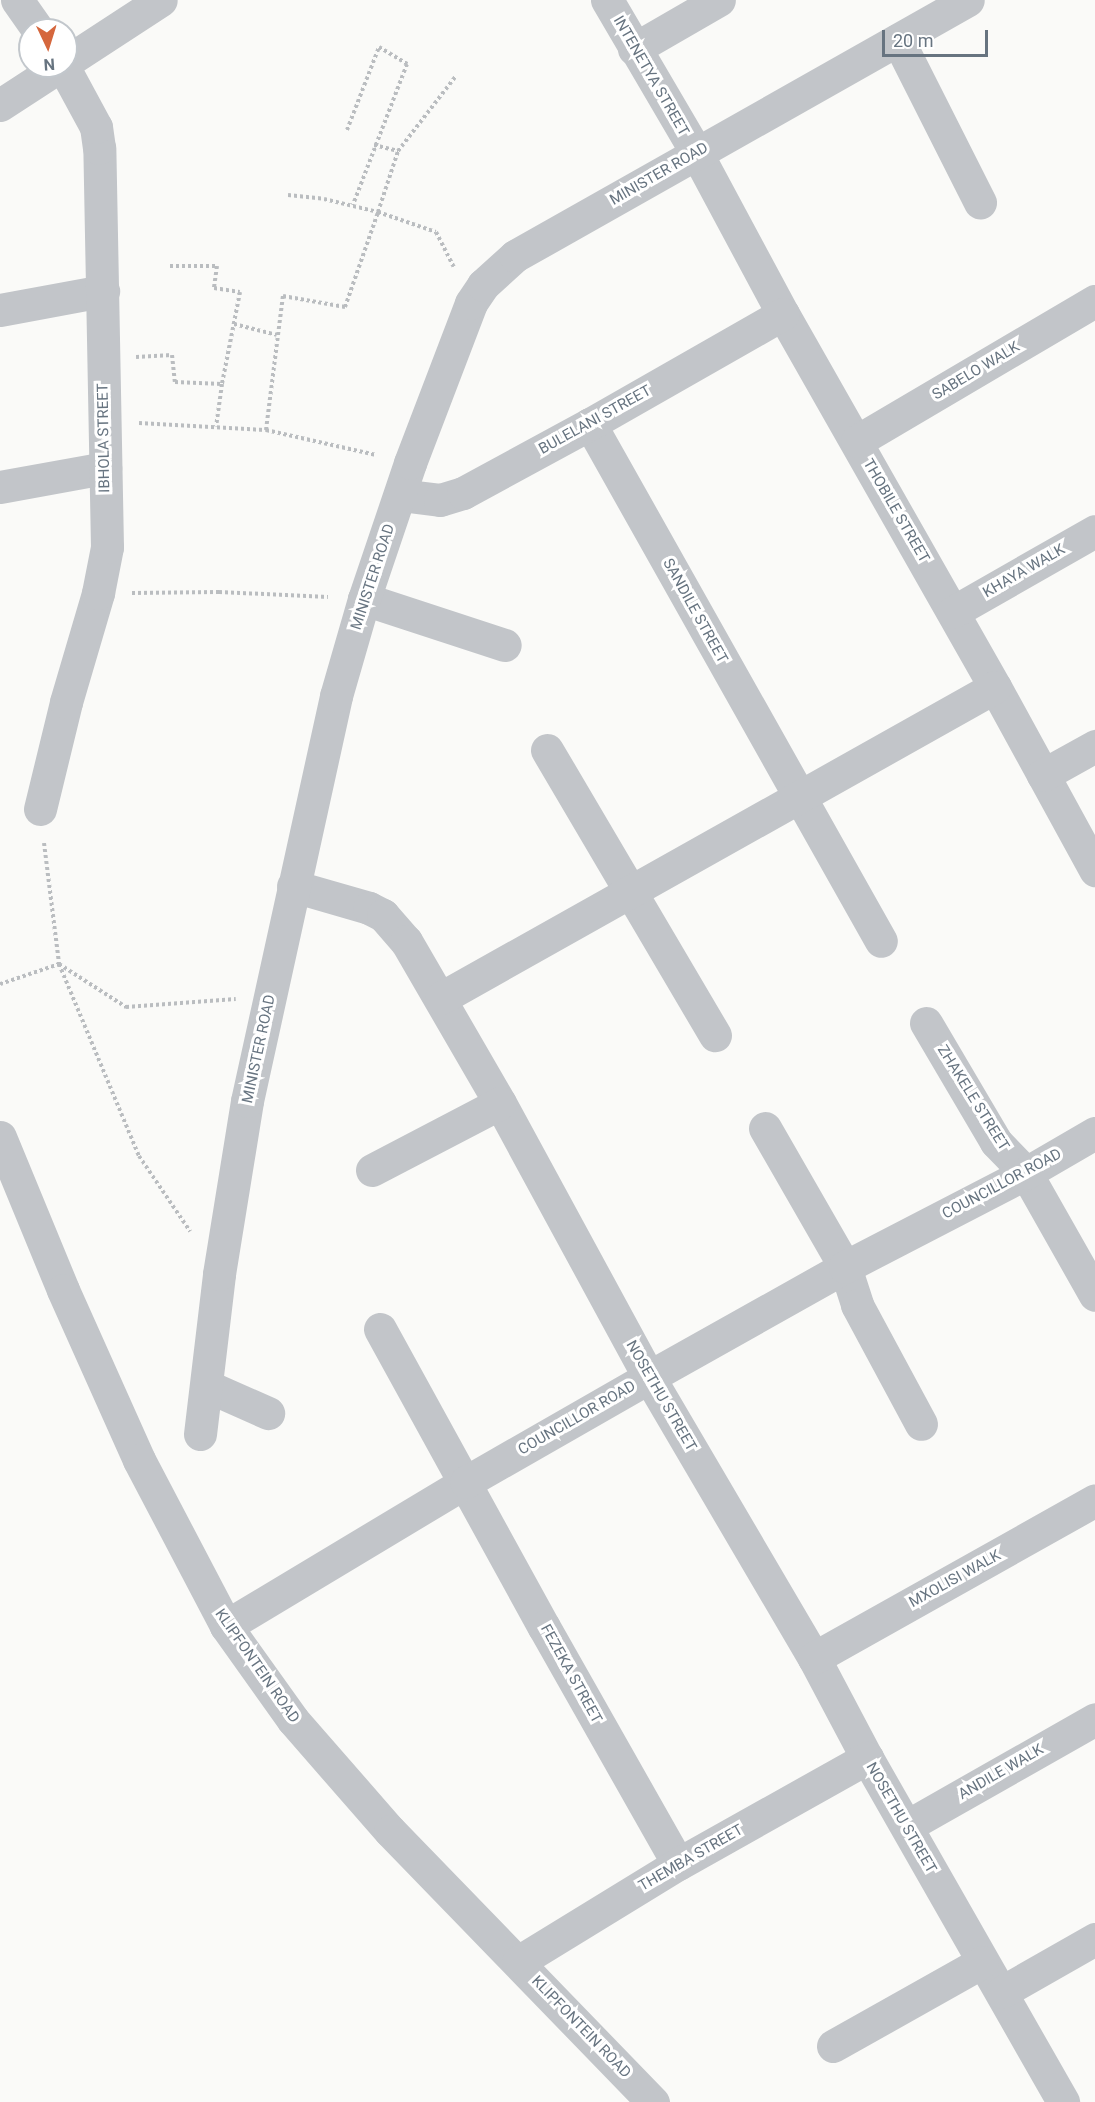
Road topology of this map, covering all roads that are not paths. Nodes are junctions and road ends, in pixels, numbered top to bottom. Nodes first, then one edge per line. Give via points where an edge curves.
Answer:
1 (17, 0) edge
2 (161, 0) edge
3 (607, 0) edge
4 (719, 0) edge
5 (968, 0) edge
6 (935, 7) edge
7 (30, 18) edge
8 (898, 40) junction
9 (634, 49) junction
10 (78, 54) edge
11 (43, 78) edge
12 (69, 78) edge
13 (0, 105) edge
14 (696, 152) junction
15 (980, 202) dead end
16 (103, 291) junction
17 (1095, 301) edge
18 (0, 310) edge
19 (783, 314) junction
20 (590, 424) junction
21 (857, 441) junction
22 (105, 468) junction
23 (0, 487) edge
24 (400, 495) junction
25 (1095, 531) edge
26 (364, 599) junction
27 (953, 612) junction
28 (505, 645) dead end
29 (995, 687) junction
30 (1095, 746) edge
31 (548, 750) dead end
32 (1043, 775) junction
33 (800, 797) junction
34 (40, 809) road end
35 (1095, 870) edge
36 (294, 886) junction
37 (631, 892) junction
38 (881, 941) dead end
39 (441, 998) junction
40 (927, 1023) dead end
41 (715, 1035) dead end
42 (501, 1103) junction
43 (765, 1128) dead end
44 (1095, 1132) edge
45 (0, 1137) edge
46 (372, 1170) dead end
47 (1026, 1173) junction
48 (845, 1267) junction
49 (1095, 1295) edge
50 (380, 1329) dead end
51 (649, 1377) junction
52 (207, 1386) junction
53 (268, 1413) dead end
54 (921, 1424) dead end
55 (200, 1434) dead end
56 (466, 1482) junction
57 (1095, 1500) edge
58 (226, 1626) junction
59 (814, 1658) junction
60 (1095, 1719) edge
61 (867, 1758) junction
62 (907, 1826) junction
63 (678, 1864) junction
64 (1095, 1939) edge
65 (518, 1962) junction
66 (982, 1962) junction
67 (1002, 1992) junction
68 (833, 2046) dead end
69 (653, 2102) edge
70 (1063, 2102) edge

1 - 7 street
2 - 10 street
3 - 9 street, INTENETYA STREET
4 - 9 street
5 - 6 street, MINISTER ROAD
6 - 8 street, MINISTER ROAD
8 - 14 street, MINISTER ROAD
8 - 15 street
9 - 14 street, INTENETYA STREET
11 - 13 street
12 - 16 street, IBHOLA STREET via 98,137
14 - 19 street, THOBILE STREET
14 - 24 street, MINISTER ROAD via 515,256 483,285 471,303
16 - 18 street
16 - 22 street, IBHOLA STREET
17 - 21 street, SABELO WALK
19 - 20 street, BULELANI STREET
19 - 21 street, THOBILE STREET
20 - 24 street, BULELANI STREET via 452,497 440,500
20 - 33 street, SANDILE STREET
21 - 27 street, THOBILE STREET
22 - 23 street
22 - 34 street, IBHOLA STREET via 107,547
24 - 26 street, MINISTER ROAD
25 - 27 street, KHAYA WALK
26 - 28 street
26 - 36 street, MINISTER ROAD via 336,696
27 - 29 street, THOBILE STREET
29 - 32 street, THOBILE STREET
29 - 33 street
30 - 32 street
31 - 37 street
32 - 35 street, THOBILE STREET
33 - 37 street
33 - 38 street, SANDILE STREET
36 - 39 street, NOSETHU STREET via 350,900 383,915 406,941
36 - 52 street, MINISTER ROAD via 247,1101 219,1274
37 - 39 street
37 - 41 street
39 - 42 street, NOSETHU STREET
40 - 47 street, ZHAKELE STREET via 996,1142
42 - 46 street
42 - 51 street, NOSETHU STREET
43 - 48 street
44 - 47 street, COUNCILLOR ROAD
45 - 58 street, KLIPFONTEIN ROAD via 139,1460
47 - 48 street, COUNCILLOR ROAD
47 - 49 street, ZHAKELE STREET
48 - 51 street, COUNCILLOR ROAD
48 - 54 street via 857,1305
50 - 56 street
51 - 56 street, COUNCILLOR ROAD
51 - 59 street, NOSETHU STREET
52 - 53 street
52 - 55 street, MINISTER ROAD
56 - 58 street, COUNCILLOR ROAD
56 - 63 street, FEZEKA STREET
57 - 59 street, MXOLISI WALK
58 - 65 street, KLIPFONTEIN ROAD via 293,1720 390,1831
59 - 61 street, NOSETHU STREET
60 - 62 street, ANDILE WALK
61 - 62 street, NOSETHU STREET
61 - 63 street, THEMBA STREET
62 - 66 street, NOSETHU STREET
63 - 65 street, THEMBA STREET
64 - 67 street
65 - 69 street, KLIPFONTEIN ROAD
66 - 67 street, NOSETHU STREET
66 - 68 street
67 - 70 street, NOSETHU STREET

